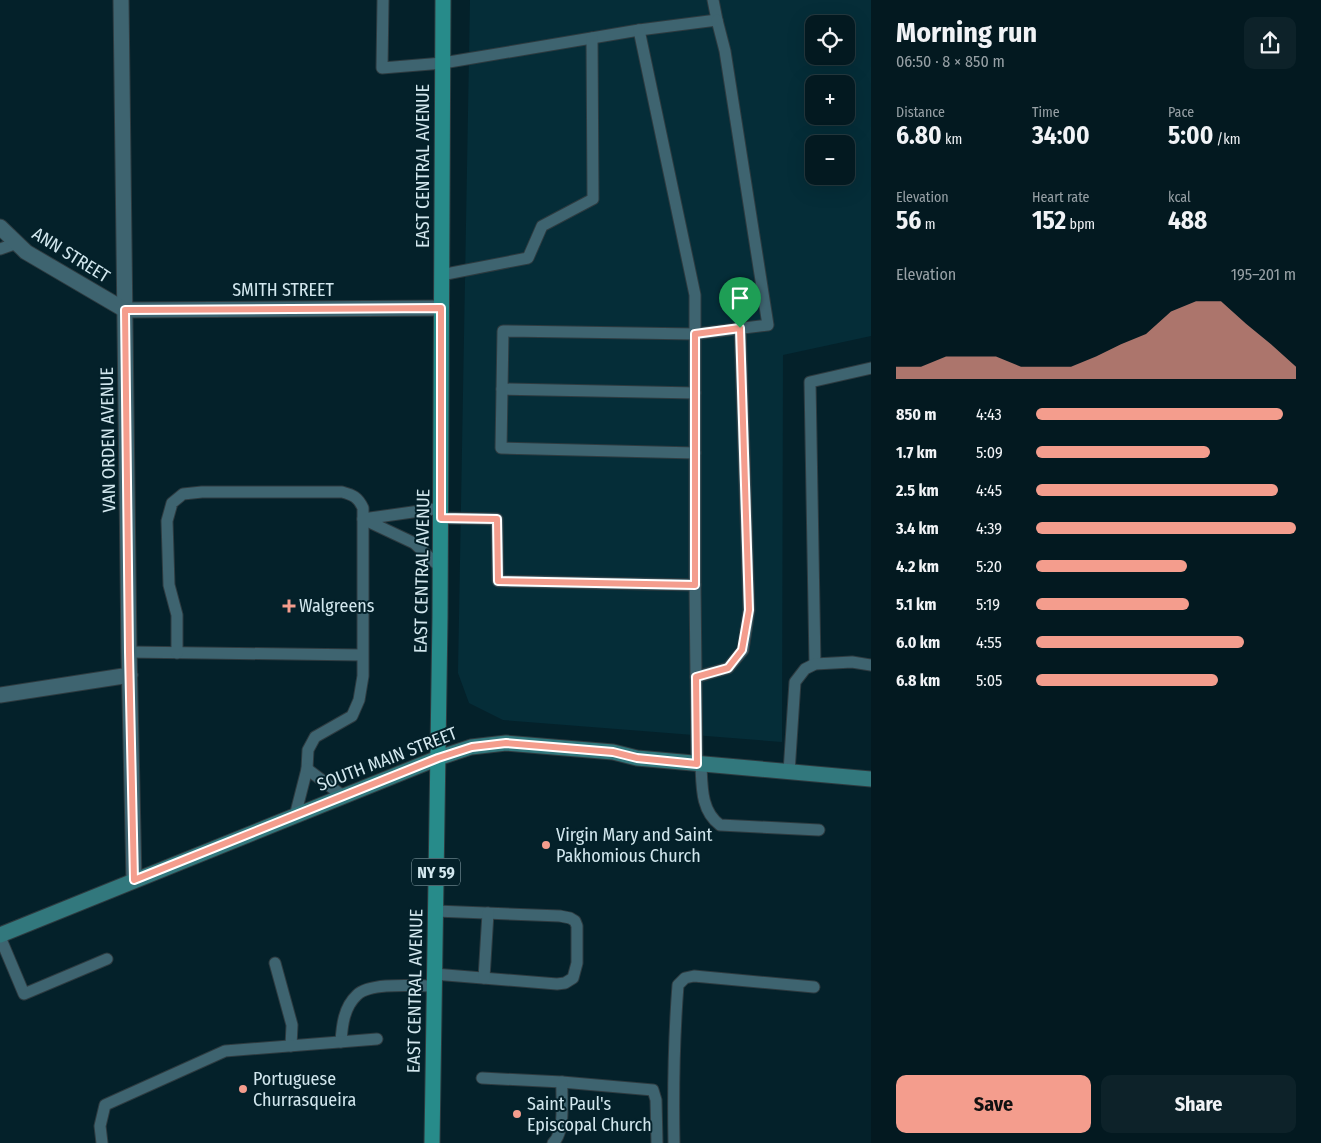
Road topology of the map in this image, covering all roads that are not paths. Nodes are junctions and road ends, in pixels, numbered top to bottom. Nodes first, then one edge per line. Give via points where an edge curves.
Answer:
1 (121, 0) edge
2 (383, 0) edge
3 (443, 0) edge
4 (713, 0) edge
5 (717, 20) junction
6 (639, 30) junction
7 (592, 38) junction
8 (443, 63) junction
9 (0, 227) edge
10 (17, 243) junction
11 (0, 249) edge
12 (441, 275) junction
13 (441, 308) junction
14 (125, 310) junction
15 (740, 328) junction
16 (695, 334) junction
17 (871, 368) edge
18 (502, 389) junction
19 (695, 393) junction
20 (695, 453) junction
21 (441, 513) junction
22 (363, 519) junction
23 (441, 568) junction
24 (695, 585) junction
25 (129, 652) junction
26 (177, 653) junction
27 (362, 655) junction
28 (815, 664) junction
29 (871, 665) edge
30 (130, 675) junction
31 (696, 677) junction
32 (0, 695) edge
33 (438, 758) junction
34 (699, 764) junction
35 (307, 769) junction
36 (789, 772) junction
37 (871, 779) edge
38 (344, 796) junction
39 (294, 816) junction
40 (819, 830) dead end
41 (134, 880) junction
42 (436, 911) junction
43 (488, 913) junction
44 (0, 936) edge
45 (107, 959) dead end
46 (275, 963) dead end
47 (484, 978) junction
48 (434, 980) junction
49 (814, 987) dead end
50 (378, 1039) dead end
51 (341, 1042) junction
52 (291, 1046) junction
53 (482, 1078) dead end
54 (562, 1082) junction
55 (102, 1143) edge
56 (432, 1143) edge
57 (554, 1143) edge
58 (657, 1143) edge
59 (674, 1143) edge

1 - 14 street, VAN ORDEN AVENUE
2 - 8 lane via 382,68
3 - 8 main road, EAST CENTRAL AVENUE / NY 59
4 - 5 lane
5 - 6 lane
5 - 15 lane via 725,51 768,324
6 - 7 lane
6 - 16 lane via 695,295
7 - 8 lane
7 - 12 lane via 593,199 542,226 528,258
8 - 12 main road, EAST CENTRAL AVENUE / NY 59
9 - 10 street, ANN STREET
10 - 11 lane
10 - 14 street, ANN STREET via 26,252
12 - 13 main road, EAST CENTRAL AVENUE / NY 59
13 - 14 street, SMITH STREET
13 - 21 main road, EAST CENTRAL AVENUE / NY 59
14 - 25 street, VAN ORDEN AVENUE
15 - 16 lane
15 - 31 lane via 749,610 742,650 728,668
16 - 18 lane via 503,330
16 - 19 lane
17 - 28 lane via 810,382
18 - 19 lane
18 - 20 lane via 501,448
19 - 20 lane
20 - 24 lane
21 - 22 lane
21 - 23 main road, EAST CENTRAL AVENUE / NY 59
21 - 24 lane via 497,519 498,581
22 - 23 lane via 414,543
22 - 26 lane via 359,500 342,492 183,494 172,503 167,521 169,585 177,615
22 - 27 lane
23 - 33 main road, EAST CENTRAL AVENUE / NY 59
24 - 31 lane
25 - 26 lane
25 - 30 street, VAN ORDEN AVENUE
26 - 27 lane
27 - 35 lane via 359,700 352,716 315,737 308,750
28 - 29 lane via 852,662
28 - 36 lane via 805,669 795,682
30 - 32 street
30 - 41 street, VAN ORDEN AVENUE
31 - 34 lane
33 - 34 main road, SOUTH MAIN STREET via 472,747 506,743 613,752 637,758
33 - 38 main road, SOUTH MAIN STREET
33 - 42 main road, EAST CENTRAL AVENUE / NY 59
34 - 36 main road, SOUTH MAIN STREET
34 - 40 lane via 706,808 720,825
35 - 38 lane
35 - 39 lane
36 - 37 main road, SOUTH MAIN STREET
38 - 39 main road, SOUTH MAIN STREET
39 - 41 main road, SOUTH MAIN STREET
41 - 44 main road, SOUTH MAIN STREET
42 - 43 lane
42 - 48 main road, EAST CENTRAL AVENUE / NY 59
43 - 47 lane
43 - 47 lane via 570,918 577,926 577,963 573,978 565,983
44 - 45 lane via 24,994
46 - 52 lane via 292,1024
47 - 48 lane
48 - 51 lane via 369,988 358,994 347,1008
48 - 56 main road, EAST CENTRAL AVENUE / NY 59
49 - 59 lane via 694,976 685,978 678,985
50 - 51 lane
51 - 52 lane
52 - 55 lane via 225,1051 105,1105 100,1126
53 - 54 lane
54 - 57 lane via 561,1129
54 - 58 lane via 652,1090 656,1100

